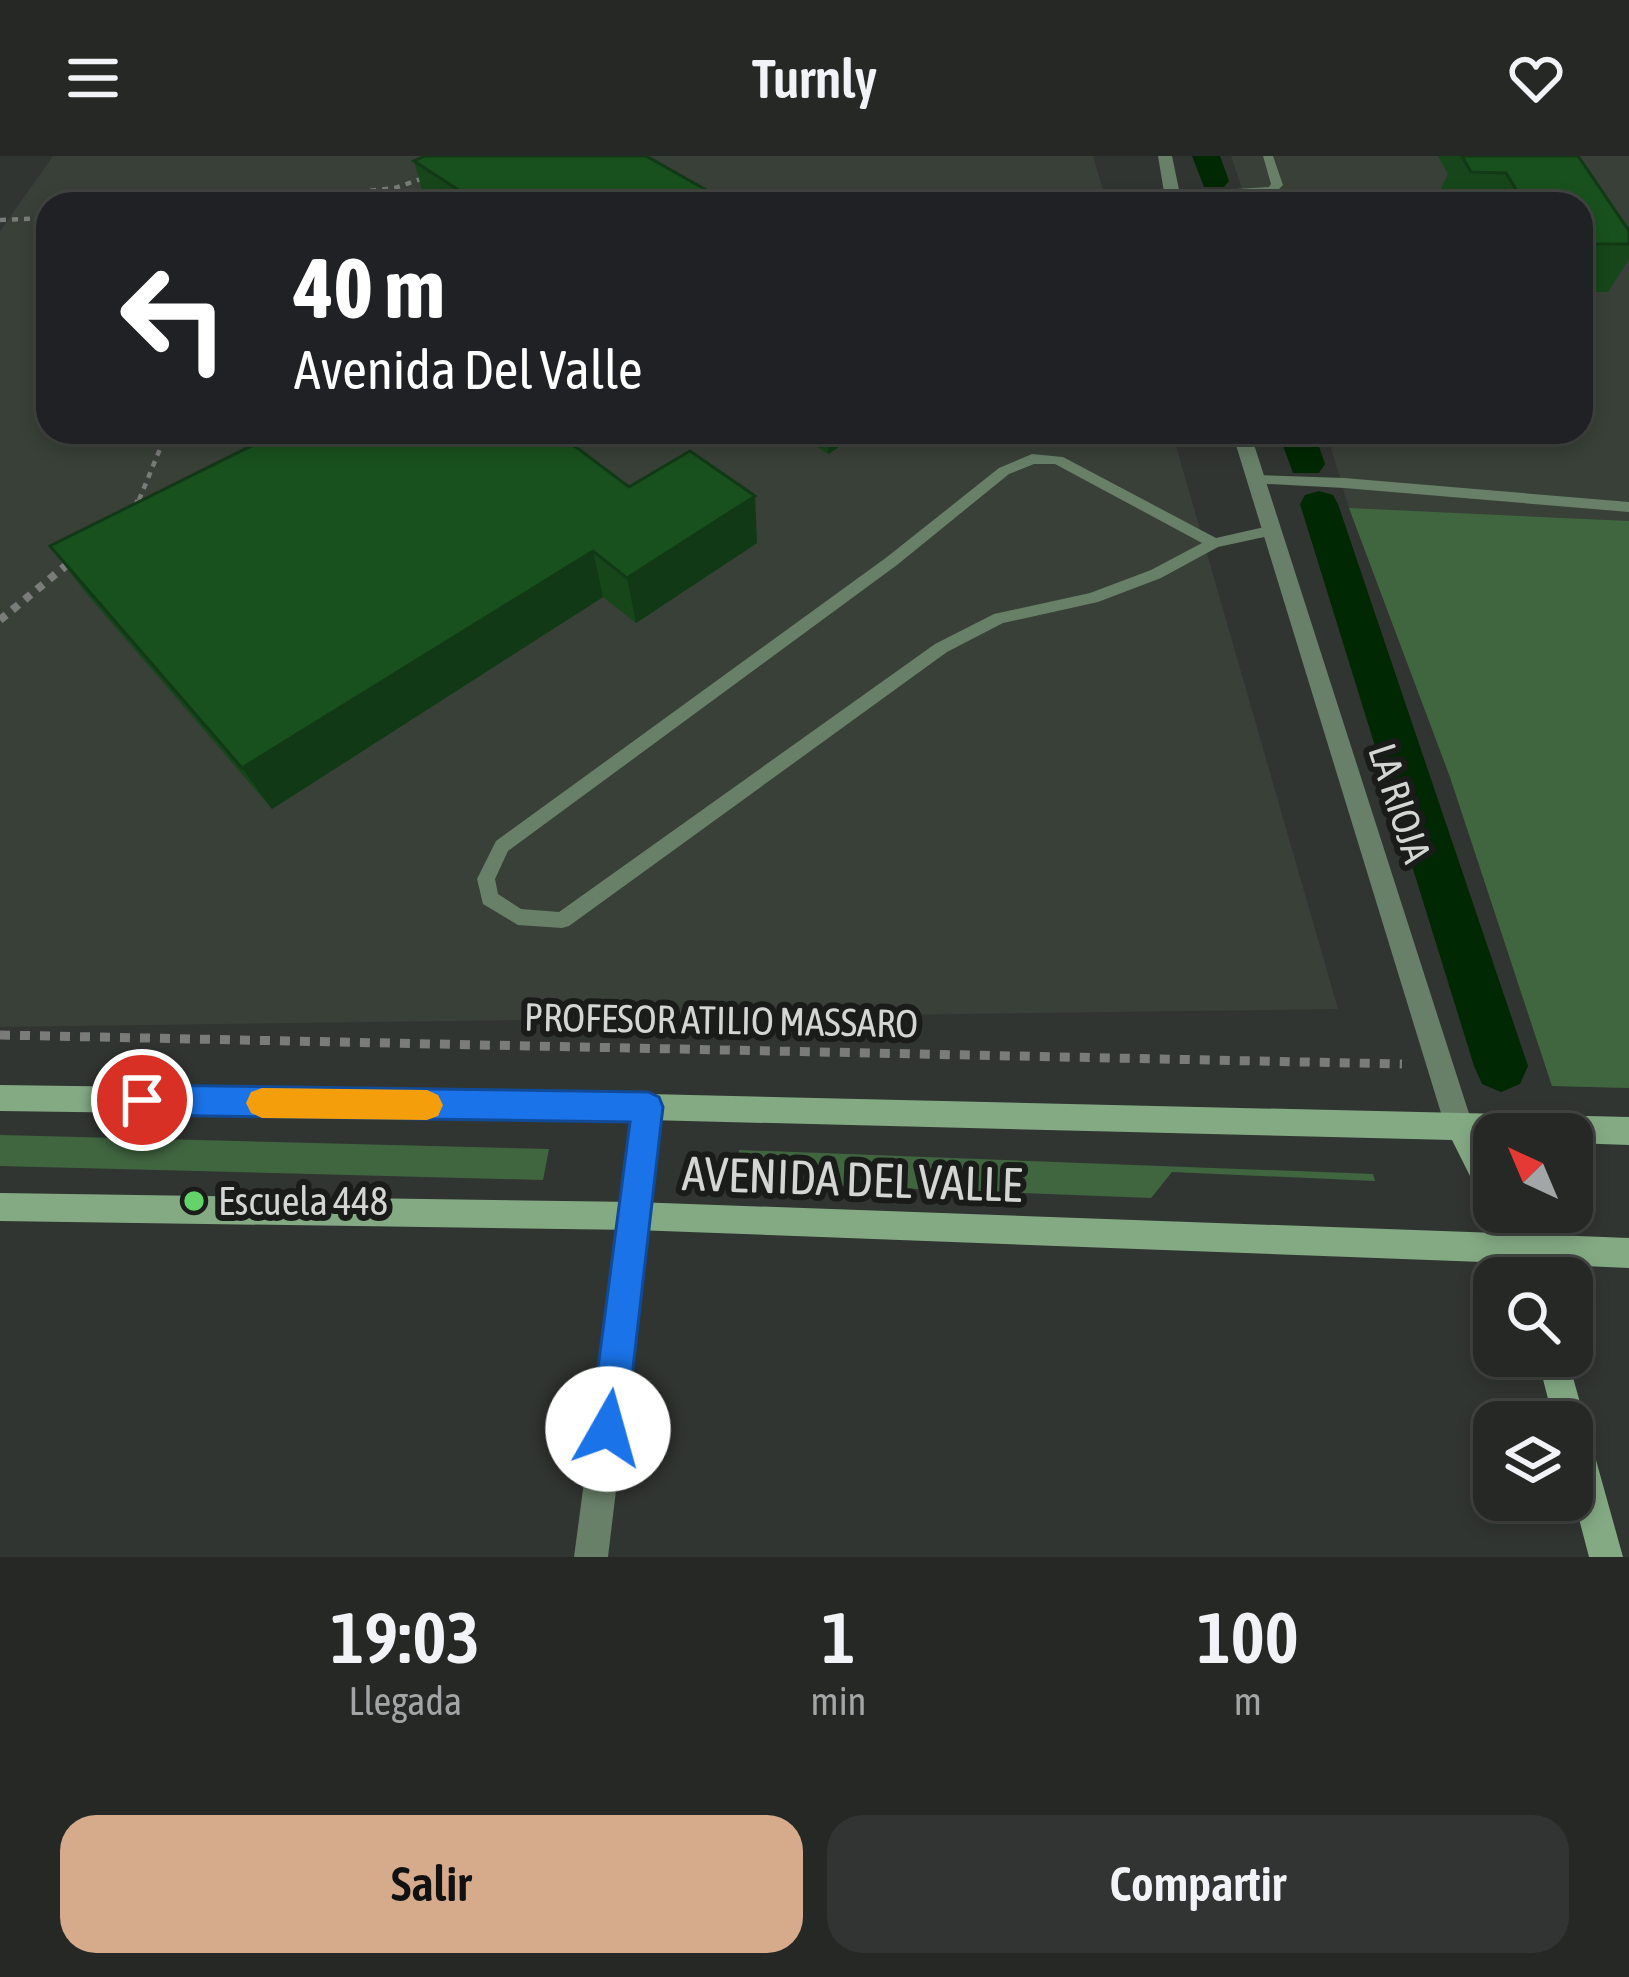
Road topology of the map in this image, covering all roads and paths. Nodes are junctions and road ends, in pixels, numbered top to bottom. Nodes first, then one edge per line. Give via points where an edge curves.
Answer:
1 (1165, 156) edge
2 (1268, 156) edge
3 (433, 175) edge
4 (363, 192) edge
5 (1171, 192) edge
6 (1252, 192) edge
7 (36, 218) edge
8 (0, 220) edge
9 (162, 444) edge
10 (1244, 444) edge
11 (1255, 480) junction
12 (1629, 507) edge
13 (134, 513) edge
14 (1268, 532) junction
15 (1214, 542) junction
16 (82, 553) edge
17 (0, 620) edge
18 (0, 1035) edge
19 (1440, 1064) junction
20 (0, 1098) edge
21 (648, 1107) junction
22 (1459, 1126) junction
23 (1629, 1131) edge
24 (1473, 1153) edge
25 (0, 1207) edge
26 (635, 1216) junction
27 (1629, 1253) edge
28 (1592, 1257) edge
29 (1473, 1261) edge
30 (1593, 1509) edge
31 (591, 1557) edge
32 (1606, 1557) edge

1 - 5 street
2 - 6 lane via 1277,185
3 - 4 path
7 - 8 path
9 - 13 path
10 - 11 street, LA RIOJA
11 - 12 lane
11 - 14 street, LA RIOJA
14 - 15 lane
14 - 19 street, LA RIOJA
15 - 15 lane via 1058,460 1032,459 1004,471 502,846 486,879 490,898 518,917 562,920 940,648 999,618 1093,598 1156,574
16 - 17 path
18 - 19 path, PROFESOR ATILIO MASSARO
19 - 22 street, LA RIOJA
20 - 21 main road, AVENIDA DEL VALLE
21 - 22 main road, AVENIDA DEL VALLE
21 - 26 street
22 - 23 main road, AVENIDA DEL VALLE
22 - 24 main road, LA RIOJA
25 - 26 main road, AVENIDA DEL VALLE
26 - 29 main road, AVENIDA DEL VALLE
26 - 31 street
27 - 28 main road, AVENIDA DEL VALLE
30 - 32 main road

